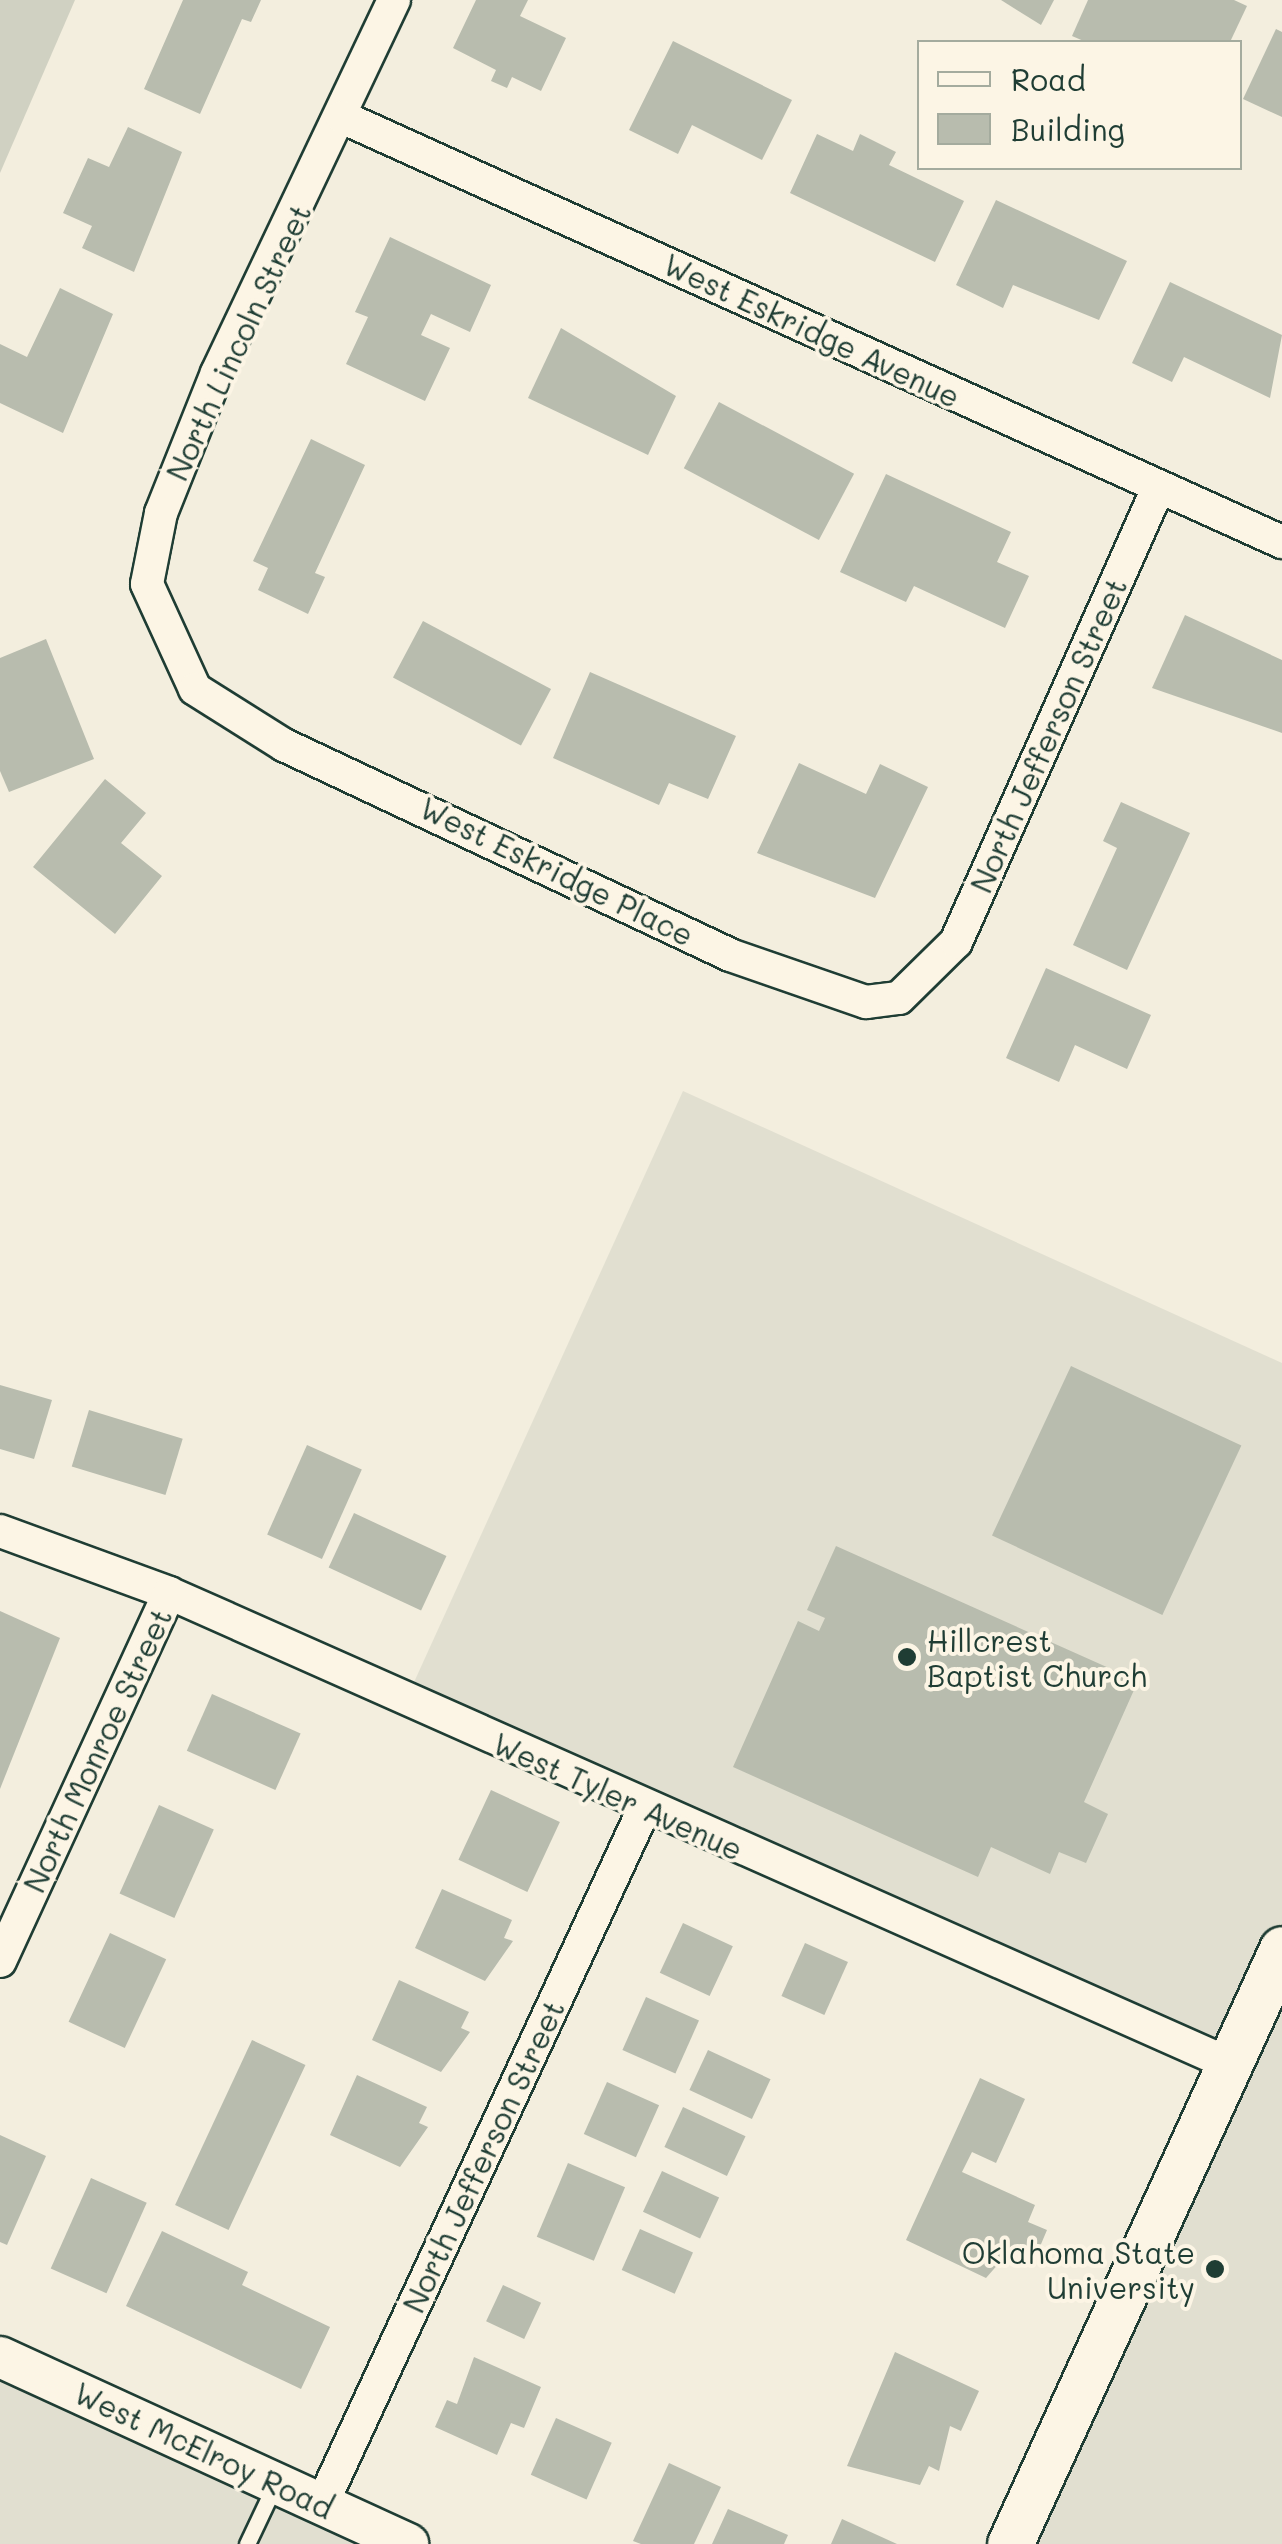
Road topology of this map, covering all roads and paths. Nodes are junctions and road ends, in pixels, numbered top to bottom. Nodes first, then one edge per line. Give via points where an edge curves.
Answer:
1 (394, 0) edge
2 (342, 117) junction
3 (1159, 487) junction
4 (1282, 542) edge
5 (195, 690) joint
6 (927, 976) joint
7 (1, 1534) edge
8 (169, 1593) junction
9 (644, 1809) junction
10 (1282, 1949) edge
11 (0, 1961) edge
12 (1230, 2064) junction
13 (0, 2356) edge
14 (276, 2483) junction
15 (322, 2504) junction
16 (247, 2544) edge
17 (408, 2544) edge
18 (1010, 2544) edge

1 - 2 street, North Lincoln Street
2 - 3 street, West Eskridge Avenue
2 - 5 street, North Lincoln Street via 217,372 161,513 147,584
3 - 4 street, West Eskridge Avenue
3 - 6 street, North Jefferson Street via 956,942
5 - 6 street, West Eskridge Place via 284,745 730,956 866,1002 898,998
7 - 8 street, West Tyler Avenue
8 - 9 street, West Tyler Avenue
8 - 11 street, North Monroe Street
9 - 12 street, West Tyler Avenue
9 - 15 street, North Jefferson Street
10 - 12 main road
12 - 18 main road
13 - 14 street, West McElroy Road
14 - 15 street, West McElroy Road
14 - 16 lane
15 - 17 street, West McElroy Road

